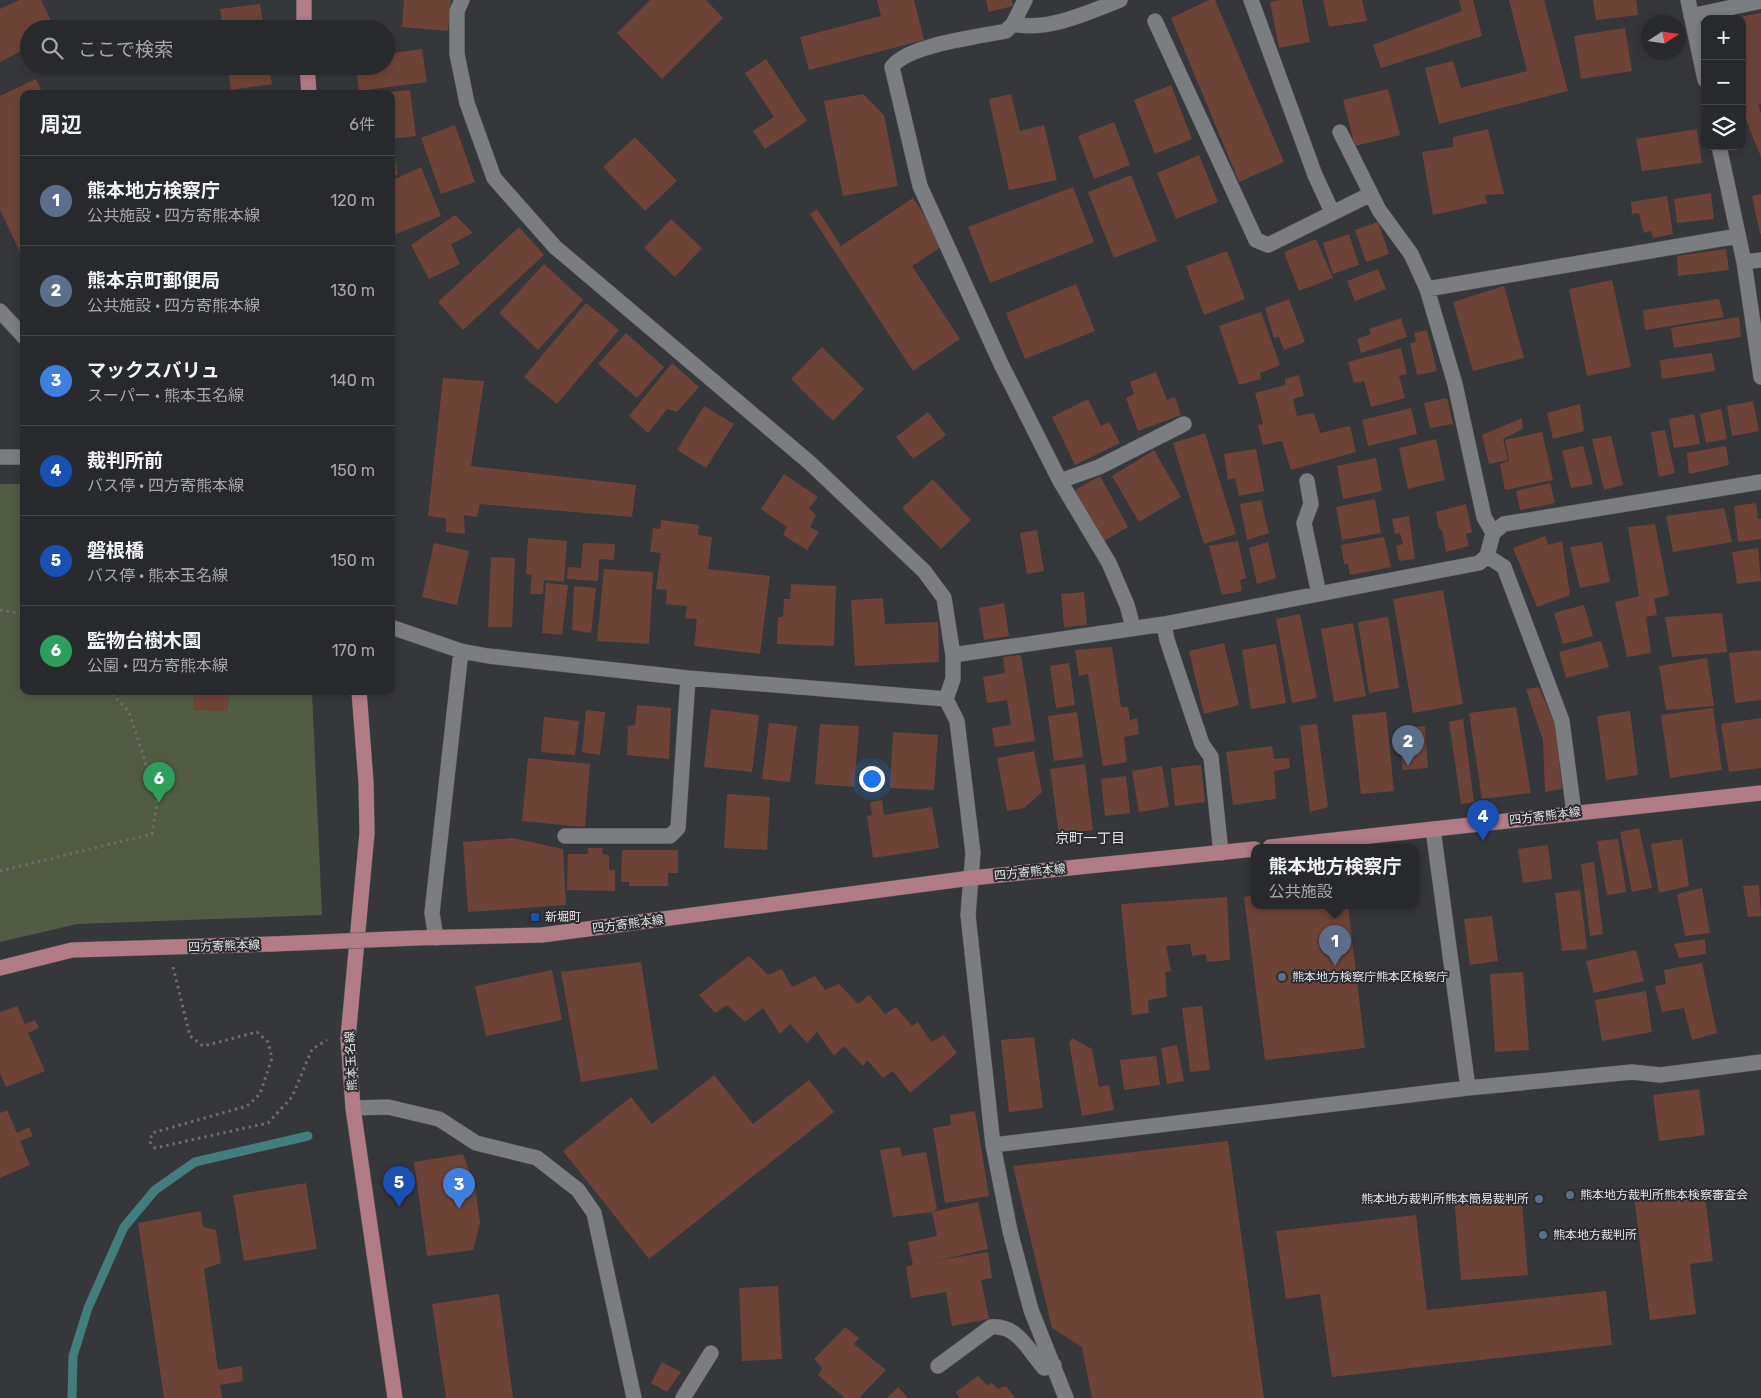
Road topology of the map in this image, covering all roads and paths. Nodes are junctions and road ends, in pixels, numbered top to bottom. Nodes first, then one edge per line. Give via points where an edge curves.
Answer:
1 (304, 0) edge
2 (462, 0) edge
3 (1025, 0) edge
4 (1120, 0) edge
5 (1251, 0) edge
6 (1688, 0) edge
7 (1761, 0) edge
8 (1691, 16) junction
9 (304, 20) edge
10 (1155, 22) dead end
11 (1013, 24) junction
12 (1701, 62) edge
13 (308, 75) edge
14 (309, 90) edge
15 (1340, 132) dead end
16 (1720, 150) edge
17 (1371, 194) junction
18 (1332, 212) junction
19 (1738, 236) junction
20 (1761, 260) edge
21 (1744, 262) junction
22 (1427, 289) junction
23 (0, 311) edge
24 (20, 333) edge
25 (1761, 376) edge
26 (1184, 424) dead end
27 (0, 457) edge
28 (20, 458) edge
29 (1060, 481) junction
30 (1307, 481) dead end
31 (1761, 482) edge
32 (1494, 533) junction
33 (1487, 556) junction
34 (1319, 594) junction
35 (0, 610) edge
36 (20, 613) edge
37 (1164, 624) junction
38 (1132, 627) junction
39 (395, 628) edge
40 (461, 651) junction
41 (953, 655) junction
42 (688, 678) junction
43 (114, 695) edge
44 (359, 695) edge
45 (946, 699) junction
46 (1761, 794) edge
47 (1574, 813) junction
48 (1433, 829) junction
49 (565, 836) dead end
50 (1297, 844) edge
51 (1251, 849) edge
52 (1221, 853) junction
53 (0, 871) edge
54 (971, 878) junction
55 (436, 938) junction
56 (168, 947) junction
57 (0, 968) edge
58 (348, 1038) junction
59 (1761, 1062) edge
60 (1468, 1088) junction
61 (353, 1108) junction
62 (993, 1145) junction
63 (711, 1353) dead end
64 (1054, 1365) junction
65 (938, 1366) dead end
66 (395, 1398) edge
67 (634, 1398) edge
68 (682, 1398) edge
69 (1066, 1398) edge

1 - 9 main road
2 - 41 street via 457,11 457,54 466,103 494,178 555,247 810,464 924,571 944,598
3 - 11 street
4 - 11 street via 1080,17 1025,27
5 - 18 street via 1315,175
6 - 8 street
7 - 8 street
8 - 12 street
10 - 18 street via 1256,240 1268,245
11 - 29 street via 1006,31 921,50 897,60 892,68 920,186 972,304
13 - 14 main road
15 - 17 street
16 - 19 street
17 - 18 street
17 - 22 street via 1411,254
19 - 21 street
19 - 22 street
20 - 21 street
21 - 25 street
22 - 32 street via 1455,384 1484,517
23 - 24 street
26 - 29 street via 1099,467
27 - 28 street
29 - 38 street via 1109,563 1127,604
30 - 34 street via 1311,504 1304,523
31 - 32 street via 1504,524
32 - 33 street
33 - 34 street via 1479,562
33 - 47 street via 1504,567 1562,721
34 - 37 street
35 - 36 path
37 - 38 street
37 - 52 street via 1202,744 1211,757
38 - 41 street
39 - 40 street
40 - 42 street
40 - 55 street via 432,913
41 - 45 street via 953,680
42 - 45 street
42 - 49 street via 678,828 670,836
43 - 53 path via 130,712 144,758 156,804 152,834
44 - 58 main road, 熊本玉名線 via 366,833
45 - 54 street via 957,721 973,853
46 - 47 main road, 四方寄熊本線
47 - 48 main road, 四方寄熊本線
48 - 50 main road, 四方寄熊本線
48 - 60 street
51 - 52 main road, 四方寄熊本線
52 - 54 main road, 四方寄熊本線
54 - 55 main road, 四方寄熊本線 via 542,935
54 - 62 street via 968,915
55 - 56 main road, 四方寄熊本線, bridge
56 - 57 main road, 四方寄熊本線 via 72,950
56 - 58 path via 190,1036 203,1046 257,1032 268,1042 272,1058 260,1094 247,1106 152,1133 150,1142 155,1148 268,1123 292,1097 312,1049 331,1038
58 - 61 main road, 熊本玉名線
59 - 60 street via 1660,1075 1632,1072
60 - 62 street
61 - 66 main road, 熊本玉名線
61 - 67 street via 388,1107 439,1119 476,1142 537,1158 578,1190 594,1213
62 - 64 street via 1010,1231 1031,1310
63 - 68 street
64 - 65 street via 1044,1368 1014,1331 999,1326 991,1327
64 - 69 street

